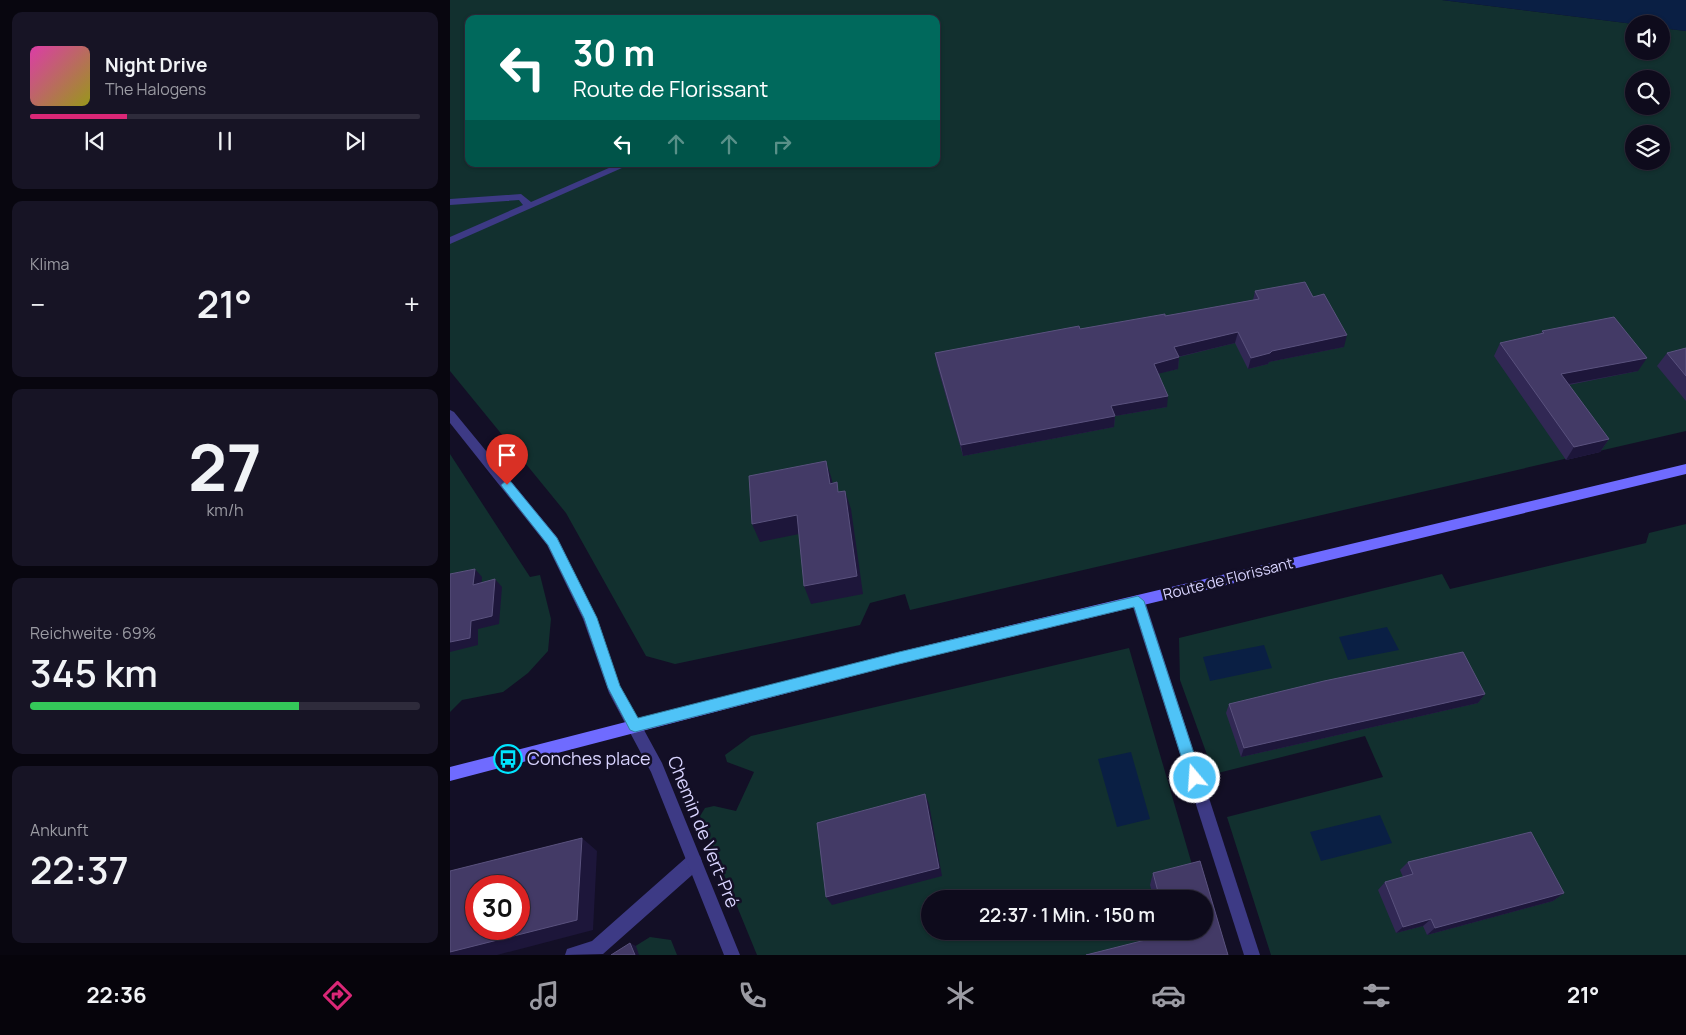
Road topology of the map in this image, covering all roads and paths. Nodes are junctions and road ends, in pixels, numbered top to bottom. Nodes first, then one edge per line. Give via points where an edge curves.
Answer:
1 (619, 167) edge
2 (450, 202) edge
3 (530, 206) junction
4 (450, 241) edge
5 (450, 415) edge
6 (1686, 469) edge
7 (1138, 601) junction
8 (635, 725) junction
9 (450, 774) edge
10 (694, 862) junction
11 (573, 955) edge
12 (732, 955) edge
13 (1252, 955) edge

1 - 3 street
2 - 3 street via 521,196
3 - 4 street
5 - 8 street, Chemin de Vert-Pré via 552,541 590,618 614,688
6 - 7 main road, Route de Florissant
7 - 8 main road, Route de Florissant
7 - 13 street
8 - 9 main road, Route de Florissant
8 - 10 street, Chemin de Vert-Pré via 657,768
10 - 11 street via 597,948
10 - 12 street, Chemin de Vert-Pré

